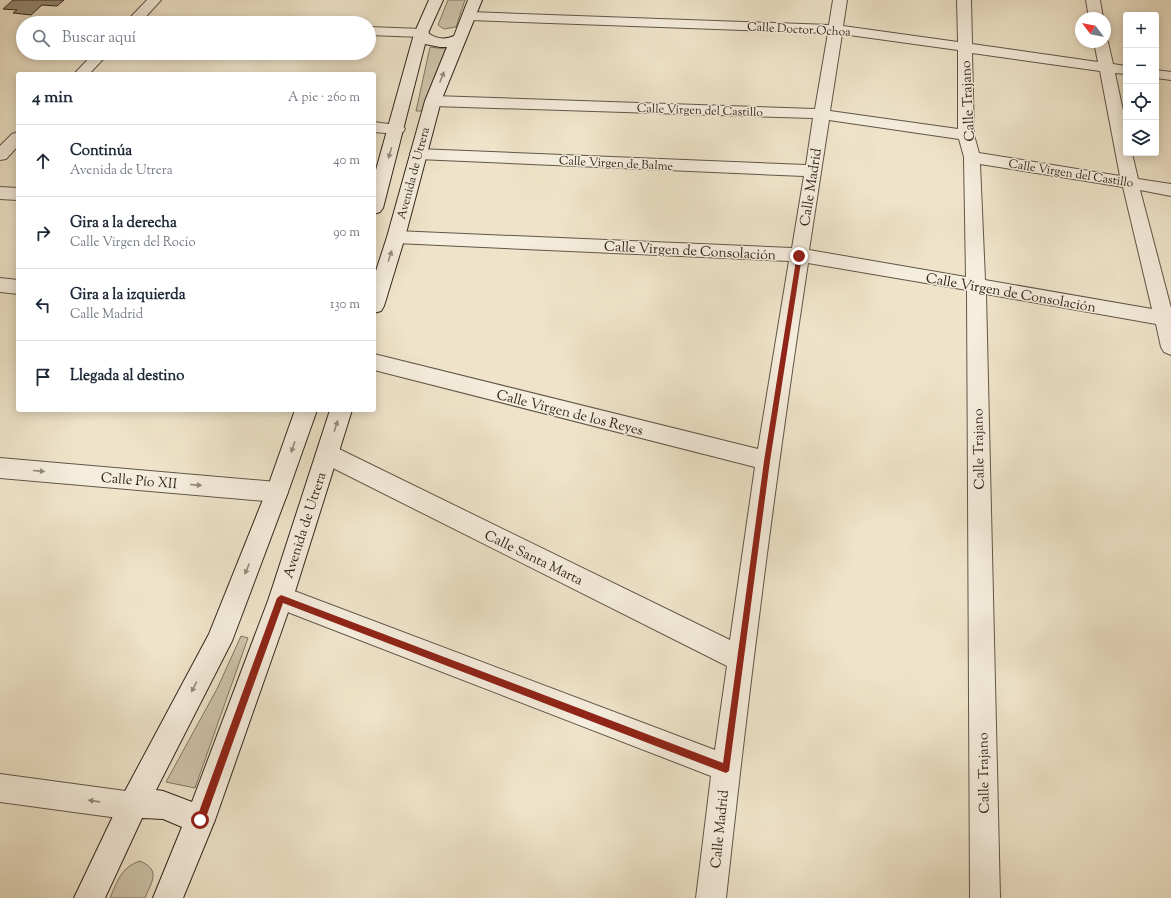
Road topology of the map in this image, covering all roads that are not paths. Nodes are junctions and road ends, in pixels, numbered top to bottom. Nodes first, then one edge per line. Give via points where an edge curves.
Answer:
1 (154, 0) edge
2 (436, 0) edge
3 (475, 0) edge
4 (840, 0) edge
5 (964, 0) edge
6 (1093, 0) edge
7 (1095, 12) edge
8 (139, 16) edge
9 (470, 16) junction
10 (836, 29) junction
11 (376, 31) edge
12 (422, 34) junction
13 (457, 41) junction
14 (965, 47) junction
15 (1102, 48) edge
16 (95, 60) edge
17 (1106, 67) junction
18 (1123, 70) edge
19 (83, 72) edge
20 (1159, 74) edge
21 (1171, 76) edge
22 (433, 101) junction
23 (822, 114) junction
24 (376, 127) edge
25 (397, 129) junction
26 (966, 135) junction
27 (16, 139) edge
28 (418, 154) junction
29 (0, 155) edge
30 (972, 157) junction
31 (813, 171) junction
32 (1130, 183) junction
33 (1171, 190) edge
34 (0, 193) edge
35 (16, 194) edge
36 (376, 201) edge
37 (396, 237) junction
38 (799, 256) junction
39 (0, 285) edge
40 (976, 285) junction
41 (16, 287) edge
42 (376, 300) edge
43 (1168, 320) edge
44 (1171, 347) edge
45 (376, 363) edge
46 (305, 412) edge
47 (340, 412) edge
48 (327, 454) junction
49 (767, 461) junction
50 (0, 468) edge
51 (277, 492) junction
52 (281, 598) junction
53 (741, 659) junction
54 (726, 768) junction
55 (0, 788) edge
56 (134, 804) junction
57 (200, 820) junction
58 (89, 898) edge
59 (168, 898) edge
60 (711, 898) edge
61 (984, 898) edge

1 - 8 street
2 - 12 street, Avenida de Utrera
3 - 9 street, Avenida de Utrera
4 - 10 street, Calle Madrid
5 - 14 street, Calle Trajano
6 - 7 street
9 - 10 street, Calle Doctor Ochoa
9 - 13 street, Avenida de Utrera via 461,38
10 - 14 street, Calle Doctor Ochoa
10 - 23 street, Calle Madrid
11 - 12 street
12 - 13 street via 426,39 436,43
12 - 25 street, Avenida de Utrera
22 -> 13 street, Avenida de Utrera
14 - 17 street, Calle Doctor Ochoa
14 - 26 street, Calle Trajano
15 - 17 street
16 - 19 street
17 - 18 street, Calle Doctor Ochoa
17 - 32 street
20 - 21 street
22 - 23 street, Calle Virgen del Castillo
22 - 28 street, Avenida de Utrera
23 - 26 street, Calle Virgen del Castillo
23 - 31 street, Calle Madrid
24 - 25 street
25 -> 36 street, Avenida de Utrera
26 - 30 street, Calle Trajano
27 - 29 street
28 - 31 street, Calle Virgen de Balme
28 - 37 street, Avenida de Utrera
30 - 32 street, Calle Virgen del Castillo
30 - 40 street, Calle Trajano
31 - 38 street, Calle Madrid
32 - 33 street, Calle Virgen del Castillo
32 - 43 street
34 - 35 street
37 - 38 street, Calle Virgen de Consolación
42 -> 37 street, Avenida de Utrera
38 - 40 street, Calle Virgen de Consolación
38 - 49 street, Calle Madrid
39 - 41 street
40 - 43 street, Calle Virgen de Consolación
40 - 61 street, Calle Trajano
43 - 44 street
45 - 49 street, Calle Virgen de los Reyes
46 -> 51 street
48 -> 47 street, Avenida de Utrera
48 - 52 street, Avenida de Utrera
48 - 53 street, Calle Santa Marta
49 - 53 street, Calle Madrid
50 -> 51 street, Calle Pío XII
51 -> 56 street via 218,640
52 - 54 street
52 - 57 street, Avenida de Utrera
53 - 54 street, Calle Madrid
54 - 60 street, Calle Madrid
56 -> 55 street
56 - 57 street via 163,805
56 - 58 street
57 - 59 street, Avenida de Utrera

